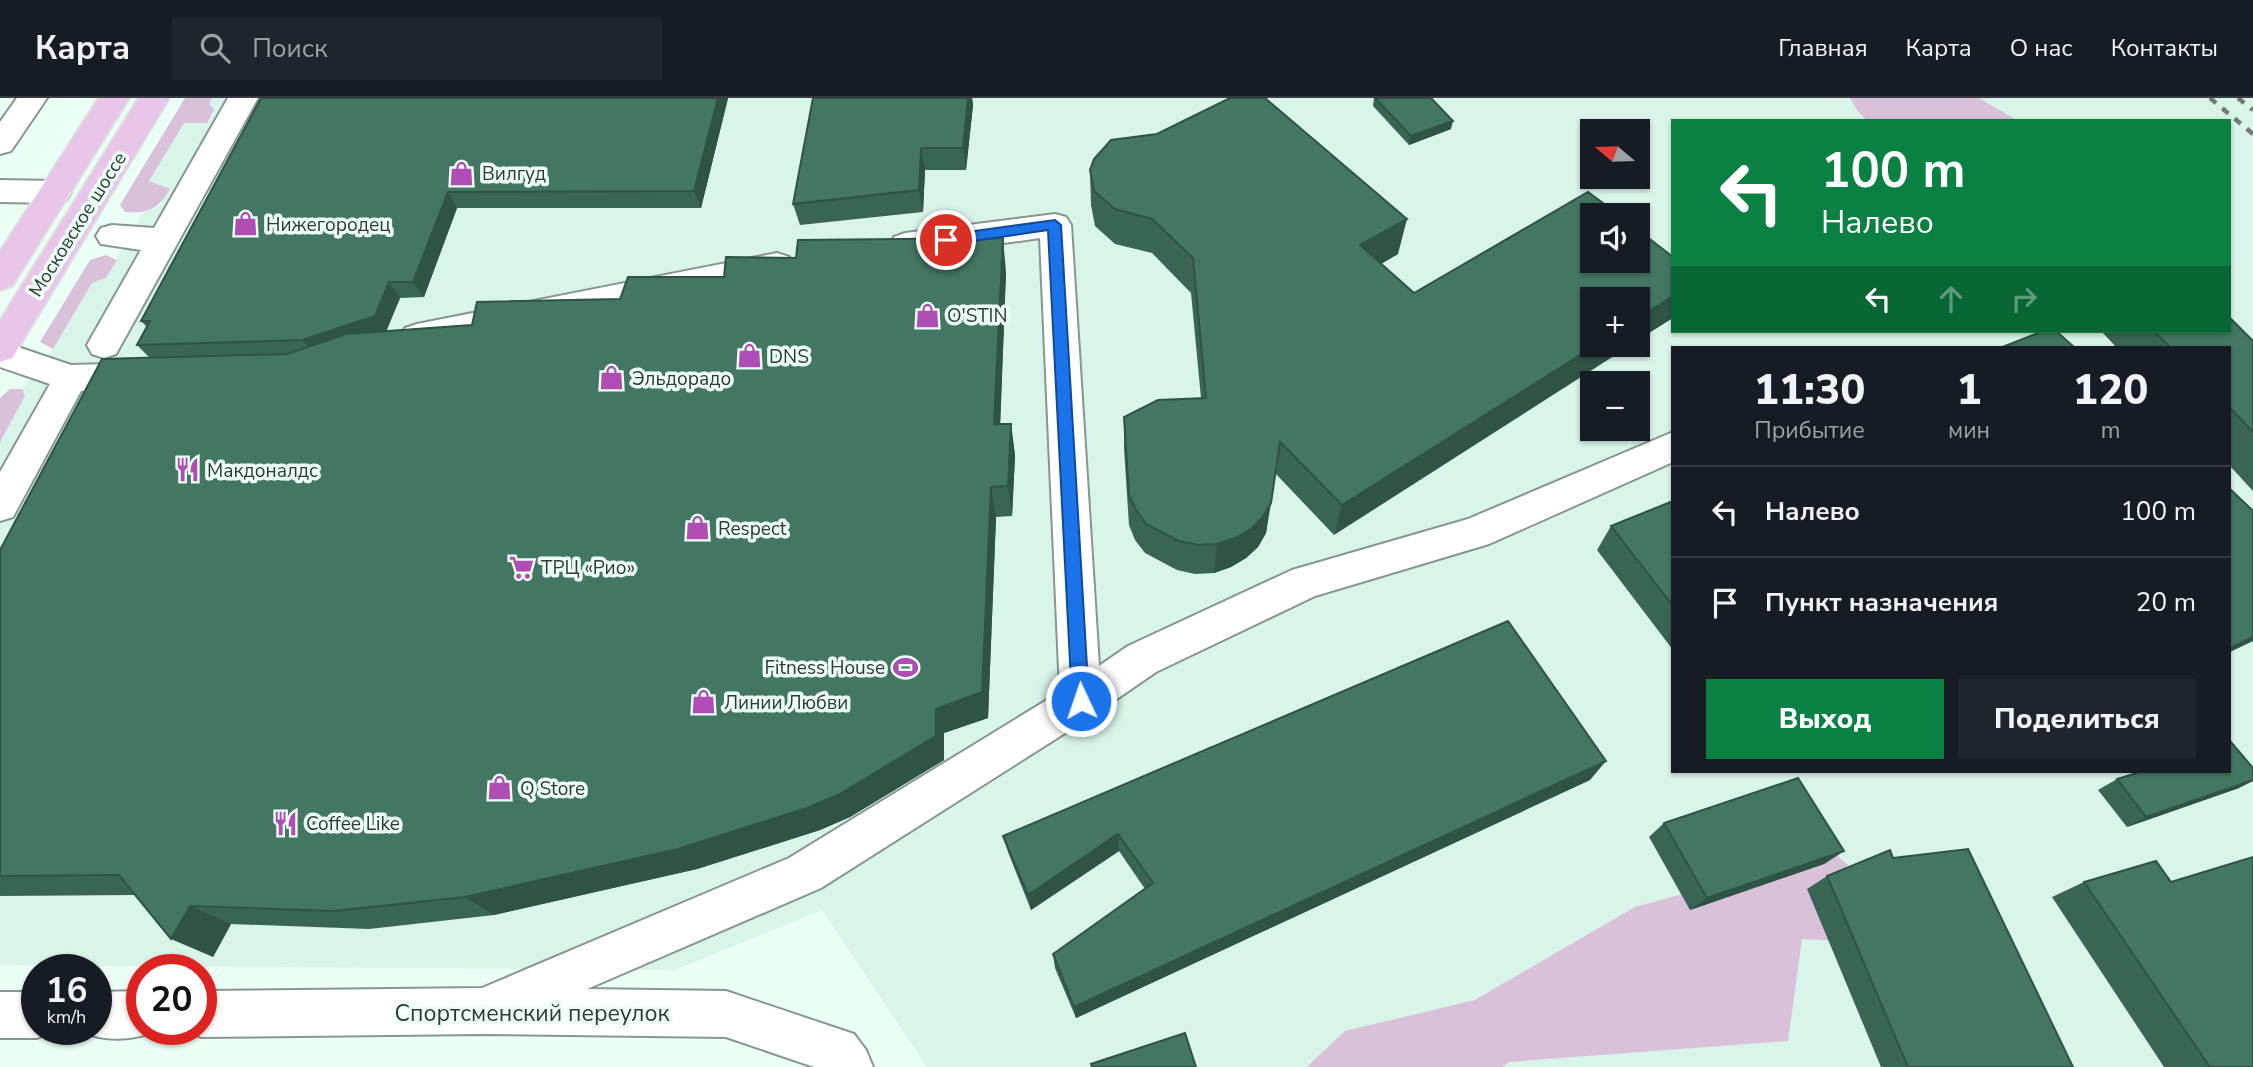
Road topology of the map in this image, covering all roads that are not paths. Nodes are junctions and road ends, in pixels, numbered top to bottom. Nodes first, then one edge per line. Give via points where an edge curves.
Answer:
1 (32, 98) edge
2 (114, 98) edge
3 (154, 98) edge
4 (243, 98) edge
5 (0, 144) edge
6 (0, 191) edge
7 (55, 192) junction
8 (112, 236) dead end
9 (162, 240) junction
10 (878, 249) edge
11 (810, 258) edge
12 (4, 268) edge
13 (104, 345) dead end
14 (393, 345) edge
15 (0, 352) edge
16 (183, 375) edge
17 (71, 378) junction
18 (1671, 447) edge
19 (0, 506) edge
20 (1081, 701) junction
21 (482, 1011) junction
22 (217, 1014) edge
23 (21, 1015) edge
24 (0, 1016) edge
25 (849, 1067) edge

1 - 5 street
2 - 7 main road, Московское шоссе
3 - 15 main road, Московское шоссе
4 - 9 street
6 - 7 street
7 - 12 main road, Московское шоссе
8 - 9 street
9 - 13 street
10 - 20 street via 1055,225
11 - 14 street via 432,332
15 - 17 street
16 - 17 street
17 - 19 street
18 - 20 street via 1476,533 1306,582 1142,659
20 - 21 street via 805,873
21 - 22 street, Спортсменский переулок
21 - 25 street, Спортсменский переулок via 726,1014 837,1051
23 - 24 street

